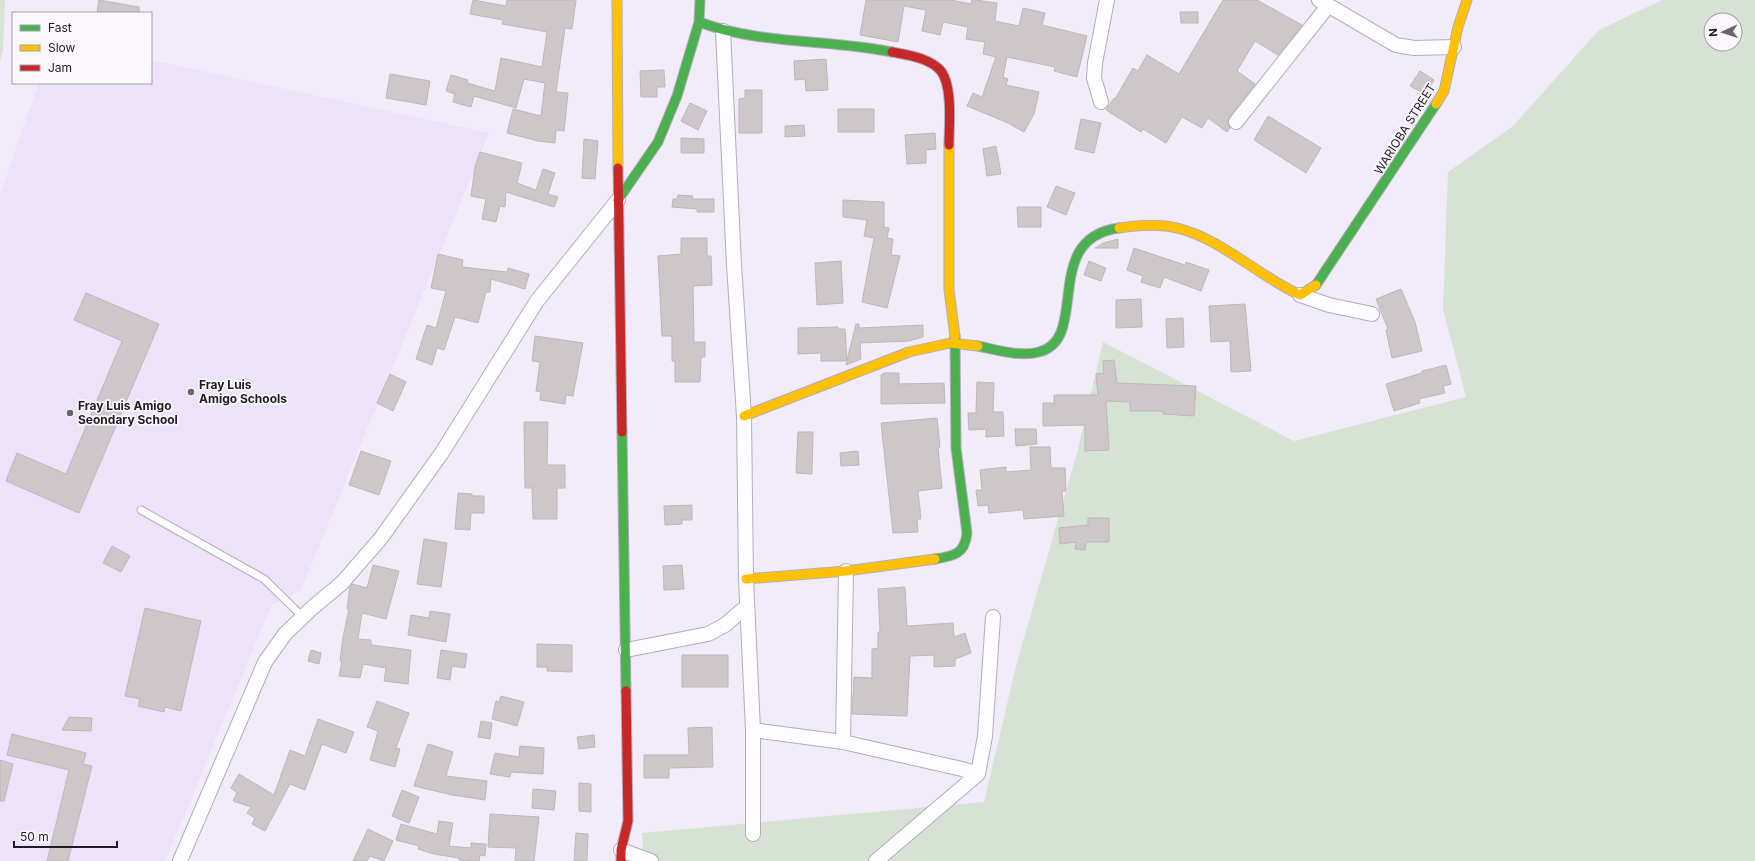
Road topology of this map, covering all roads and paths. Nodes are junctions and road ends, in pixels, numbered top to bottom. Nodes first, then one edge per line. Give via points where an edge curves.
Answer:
1 (617, 0) edge
2 (700, 0) edge
3 (1107, 0) edge
4 (1467, 0) edge
5 (1323, 3) edge
6 (699, 22) junction
7 (724, 31) junction
8 (1454, 48) junction
9 (1101, 102) dead end
10 (1236, 122) dead end
11 (618, 200) junction
12 (1300, 295) junction
13 (1372, 314) dead end
14 (956, 343) junction
15 (744, 416) junction
16 (141, 510) dead end
17 (624, 544) junction
18 (846, 572) junction
19 (746, 579) junction
20 (748, 606) junction
21 (303, 616) junction
22 (993, 617) dead end
23 (626, 650) junction
24 (753, 730) junction
25 (843, 742) junction
26 (978, 774) junction
27 (628, 821) junction
28 (753, 834) dead end
29 (621, 856) edge
30 (180, 861) edge
31 (651, 861) edge
32 (876, 861) edge

1 - 11 street
2 - 6 street
3 - 9 street via 1094,63 1094,78
4 - 8 street, WARIOBA STREET
5 - 8 street via 1396,45 1414,48
5 - 10 street
6 - 7 street
6 - 11 street via 677,96 658,142
7 - 14 street via 882,49 923,59 940,70 946,81 949,105 950,290
7 - 15 street via 734,266
8 - 12 street, WARIOBA STREET via 1444,91 1322,277 1313,288
11 - 17 street
11 - 21 street via 537,301 441,454 381,538 342,583
12 - 13 street via 1329,305
12 - 14 street via 1282,288 1214,244 1184,230 1166,226 1136,225 1109,230 1094,235 1082,243 1075,256 1059,336 1051,347 1041,352 1026,354
14 - 15 street via 909,352
14 - 18 street via 956,448 966,544 961,551 947,557
15 - 19 street
16 - 21 lane via 264,579
17 - 23 street
17 - 27 street via 617,556 617,572 621,813
18 - 19 street
18 - 25 street
19 - 20 street
20 - 23 street via 725,625 708,634
20 - 24 street
21 - 30 street via 285,634 265,662
22 - 26 street via 985,736
23 - 27 street
24 - 25 street
24 - 28 street
25 - 26 street
26 - 32 street
27 - 29 street
29 - 31 street

